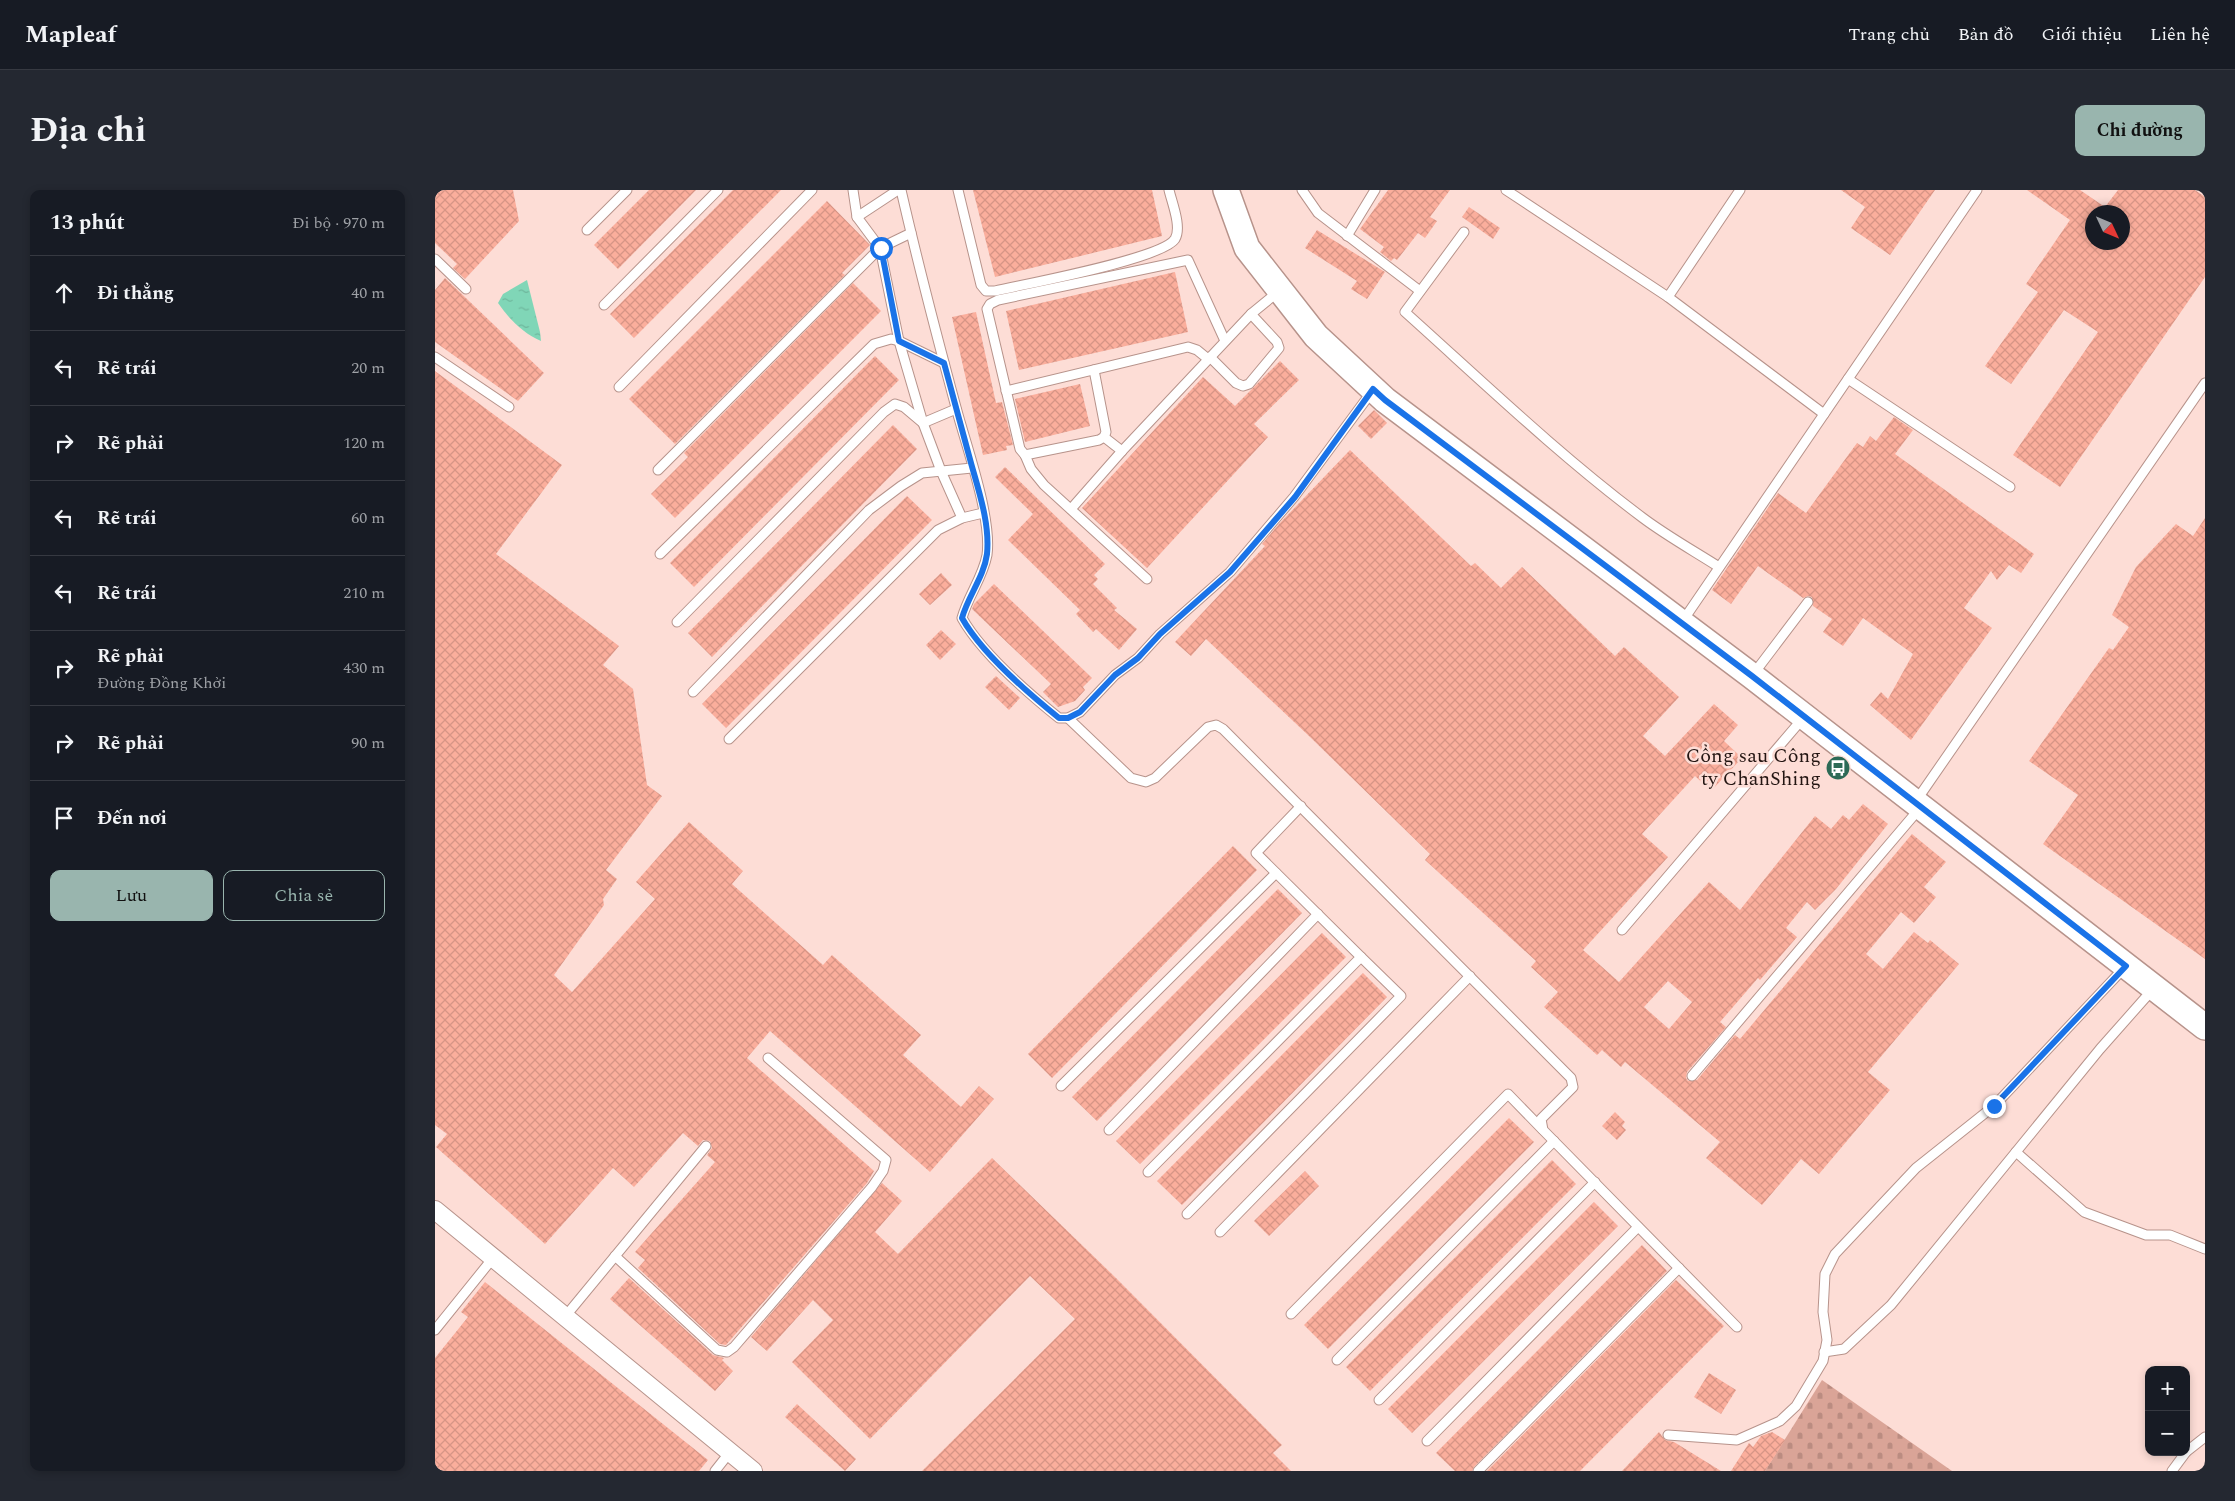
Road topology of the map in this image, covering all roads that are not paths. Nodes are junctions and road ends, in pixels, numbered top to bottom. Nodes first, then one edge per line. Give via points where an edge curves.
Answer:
1 (627, 190) edge
2 (718, 190) edge
3 (812, 190) edge
4 (853, 190) edge
5 (900, 190) edge
6 (958, 190) edge
7 (1169, 190) edge
8 (1226, 190) edge
9 (1302, 190) edge
10 (1375, 190) edge
11 (1505, 190) edge
12 (1740, 190) edge
13 (1977, 190) edge
14 (857, 217) junction
15 (587, 230) dead end
16 (1464, 232) dead end
17 (911, 233) junction
18 (1347, 236) junction
19 (881, 248) junction
20 (435, 259) edge
21 (466, 289) dead end
22 (1420, 291) junction
23 (1273, 296) dead end
24 (1667, 297) junction
25 (604, 305) dead end
26 (1251, 314) junction
27 (899, 341) junction
28 (1225, 341) junction
29 (435, 357) edge
30 (1209, 358) junction
31 (944, 363) junction
32 (1094, 370) junction
33 (1847, 379) junction
34 (2205, 383) edge
35 (619, 387) dead end
36 (1373, 389) junction
37 (1006, 390) junction
38 (509, 407) dead end
39 (956, 409) junction
40 (1824, 414) junction
41 (923, 422) junction
42 (1104, 437) junction
43 (1122, 451) junction
44 (1025, 455) junction
45 (972, 468) junction
46 (658, 470) dead end
47 (941, 471) junction
48 (2010, 486) dead end
49 (1071, 508) junction
50 (983, 513) junction
51 (962, 518) junction
52 (660, 554) dead end
53 (1719, 567) junction
54 (1147, 579) dead end
55 (1808, 602) dead end
56 (677, 622) dead end
57 (1680, 624) junction
58 (1752, 676) junction
59 (693, 692) dead end
60 (1804, 717) junction
61 (1068, 718) junction
62 (729, 739) dead end
63 (1917, 805) junction
64 (1301, 806) junction
65 (1276, 873) junction
66 (1318, 914) junction
67 (1622, 930) dead end
68 (1361, 957) junction
69 (2126, 966) junction
70 (1470, 976) junction
71 (2154, 988) junction
72 (2205, 1027) edge
73 (768, 1058) dead end
74 (1692, 1076) dead end
75 (1061, 1086) dead end
76 (1109, 1130) dead end
77 (1543, 1130) junction
78 (1553, 1141) junction
79 (706, 1146) dead end
80 (2016, 1152) junction
81 (1148, 1172) dead end
82 (1595, 1182) junction
83 (435, 1210) edge
84 (1187, 1214) dead end
85 (1638, 1227) junction
86 (1220, 1232) dead end
87 (2205, 1250) edge
88 (615, 1256) junction
89 (493, 1258) junction
90 (1679, 1268) junction
91 (1291, 1314) dead end
92 (564, 1318) junction
93 (1737, 1327) dead end
94 (435, 1330) edge
95 (1825, 1352) junction
96 (1337, 1360) dead end
97 (1379, 1400) dead end
98 (1668, 1435) dead end
99 (2205, 1437) edge
100 (1427, 1441) dead end
101 (2190, 1449) edge
102 (730, 1452) junction
103 (2183, 1456) edge
104 (715, 1471) edge
105 (753, 1471) edge
106 (1478, 1471) edge
107 (2172, 1471) edge

1 - 15 lane
2 - 25 lane
3 - 35 lane
4 - 14 lane
5 - 14 lane
5 - 17 lane
6 - 7 lane via 981,285 986,291 995,291 1136,258 1167,246 1178,230
8 - 36 main road via 1247,248 1316,336
9 - 18 lane via 1319,213
10 - 18 lane
11 - 24 lane
12 - 24 lane
13 - 33 lane
14 - 19 lane
16 - 22 lane
17 - 19 lane
17 - 31 lane
18 - 22 lane
19 - 27 lane
19 - 46 lane
20 - 21 lane
22 - 53 lane via 1405,312 1643,518
23 - 26 lane
24 - 40 lane
26 - 28 lane
26 - 30 lane via 1279,348 1249,384 1243,386 1236,382
27 - 31 lane
27 - 41 lane
27 - 52 lane via 891,339 874,344
28 - 30 lane
28 - 37 lane via 1188,260 998,300 987,309
29 - 38 lane
30 - 32 lane via 1189,347
30 - 43 lane
31 - 39 lane
32 - 37 lane
32 - 42 lane via 1106,432
33 - 40 lane
33 - 48 lane
34 - 63 lane
36 - 57 main road
36 - 61 lane via 1295,497 1230,572 1160,634 1138,658 1115,675 1080,712
37 - 44 lane via 1020,449
39 - 41 lane
39 - 45 lane
40 - 53 lane
41 - 47 lane
41 - 56 lane via 895,404 884,412
42 - 43 lane
42 - 44 lane
43 - 49 lane
44 - 49 lane via 1035,474
45 - 47 lane
45 - 50 lane
47 - 51 lane
47 - 59 lane via 922,473 869,510
49 - 54 lane
50 - 51 lane
50 - 61 lane via 987,554 962,618 970,634 1034,698 1059,718
51 - 62 lane via 938,530
53 - 57 lane
55 - 58 lane
57 - 58 main road
58 - 60 main road
60 - 63 main road
60 - 67 lane
61 - 64 lane via 1131,778 1146,782 1155,778 1208,727 1216,725
63 - 69 main road
63 - 74 lane
64 - 65 lane via 1256,853
64 - 70 lane
65 - 66 lane
65 - 75 lane
66 - 68 lane
66 - 76 lane
68 - 81 lane
68 - 84 lane via 1401,996
69 - 71 main road
69 - 95 lane via 1994,1106 1916,1168 1835,1254 1825,1274
70 - 77 lane via 1573,1080 1573,1087 1541,1118
70 - 86 lane
71 - 72 main road
71 - 80 lane
73 - 88 lane via 886,1160 872,1187 727,1352 717,1350
77 - 78 lane
77 - 91 lane via 1507,1094
78 - 82 lane
78 - 96 lane
79 - 88 lane
80 - 87 lane via 2084,1212 2146,1235 2170,1235
80 - 95 lane via 1891,1305 1844,1349
82 - 85 lane
82 - 97 lane
83 - 89 street
85 - 90 lane
85 - 100 lane
88 - 92 lane
89 - 92 street
89 - 94 lane
90 - 93 lane
90 - 106 lane
92 - 102 street
95 - 98 lane via 1823,1361 1795,1406 1781,1421 1737,1440
99 - 101 lane
102 - 104 lane
102 - 105 street
103 - 107 lane

